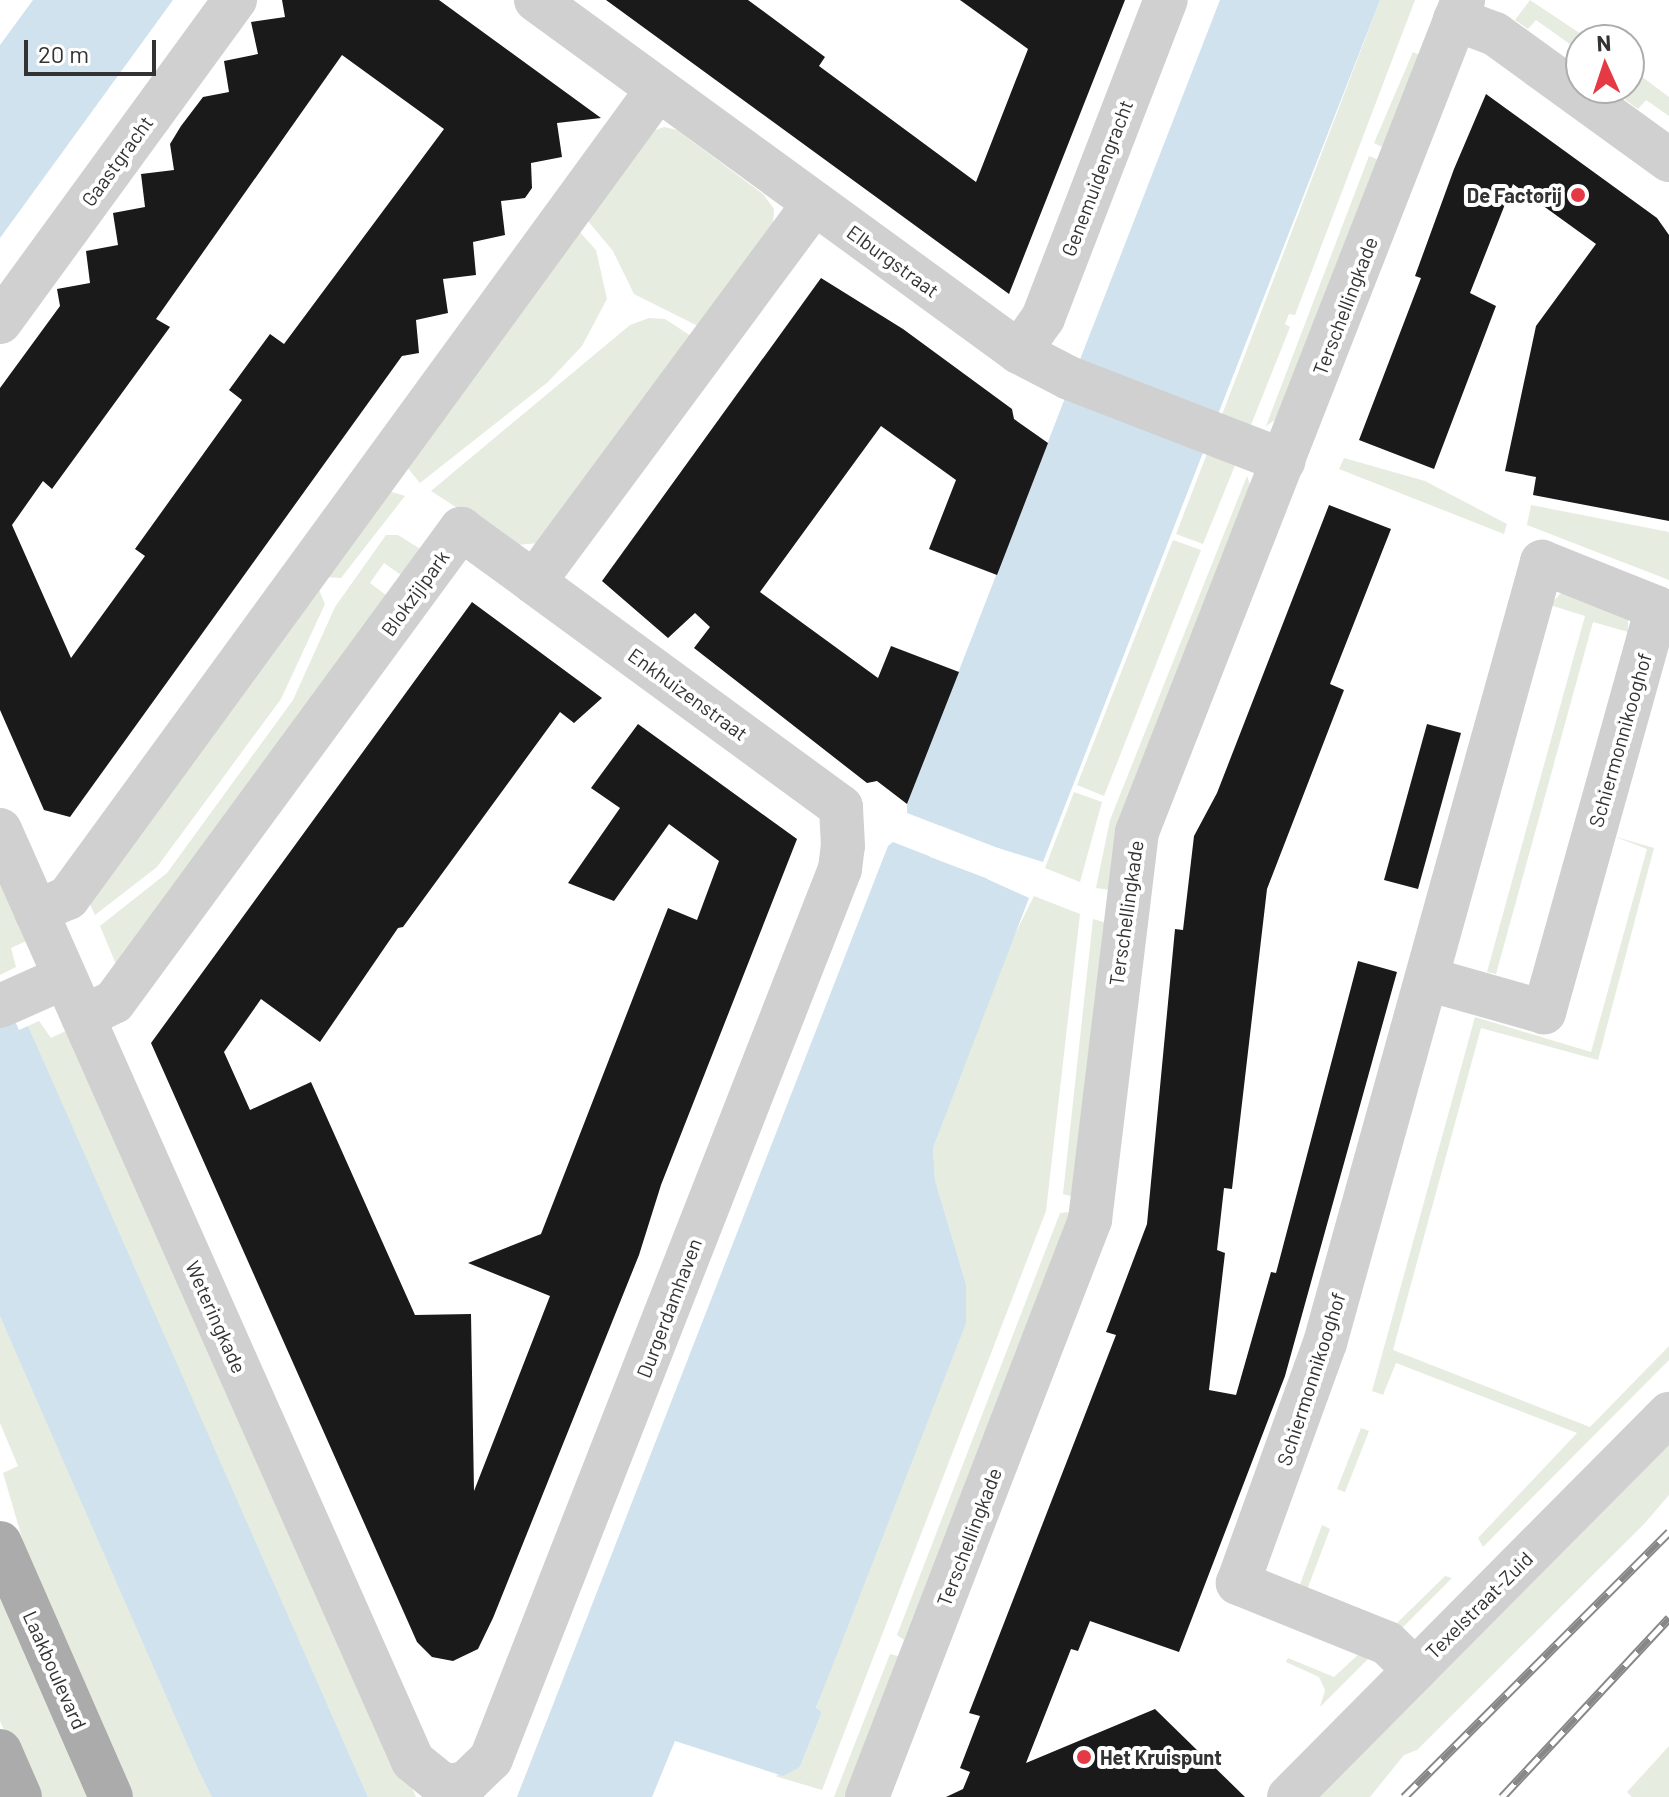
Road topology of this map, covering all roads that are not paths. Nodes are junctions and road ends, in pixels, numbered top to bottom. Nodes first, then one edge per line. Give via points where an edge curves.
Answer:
1 (235, 0) edge
2 (536, 0) edge
3 (1166, 0) edge
4 (1459, 10) edge
5 (658, 89) junction
6 (1669, 160) edge
7 (814, 204) junction
8 (0, 322) edge
9 (1019, 352) junction
10 (1284, 461) junction
11 (534, 582) junction
12 (841, 807) joint
13 (0, 830) edge
14 (36, 912) junction
15 (65, 977) junction
16 (1427, 979) junction
17 (6, 1004) edge
18 (83, 1017) junction
19 (1669, 1414) edge
20 (0, 1543) edge
21 (1415, 1670) junction
22 (0, 1751) edge
23 (453, 1786) joint
24 (20, 1797) edge
25 (111, 1797) edge
26 (867, 1797) edge
27 (1289, 1797) edge

1 - 8 street, Gaastgracht
2 - 5 street, Elburgstraat
3 - 9 street, Genemuidengracht via 1043,318
4 - 6 street
4 - 10 street, Terschellingkade
5 - 7 street, Elburgstraat
5 - 14 street via 68,898
7 - 9 street, Elburgstraat
7 - 11 street
9 - 10 street, Elburgstraat via 1110,395
10 - 26 street, Terschellingkade via 1132,853 1086,1235
11 - 12 street, Enkhuizenstraat
11 - 18 street, Blokzijlpark via 461,529 114,1002
12 - 23 street, Durgerdamhaven via 840,869 491,1759 467,1782
13 - 14 street, Weteringkade
14 - 15 street, Weteringkade
15 - 17 street
15 - 18 street, Weteringkade
16 - 16 street, Schiermonnikooghof via 1542,562 1657,608 1544,1012
16 - 21 street, Schiermonnikooghof via 1311,1389 1238,1583 1387,1643
18 - 23 street, Weteringkade via 413,1761
19 - 21 street, Texelstraat-Zuid
20 - 25 main road, Laakboulevard
21 - 27 street, Texelstraat-Zuid
22 - 24 main road

